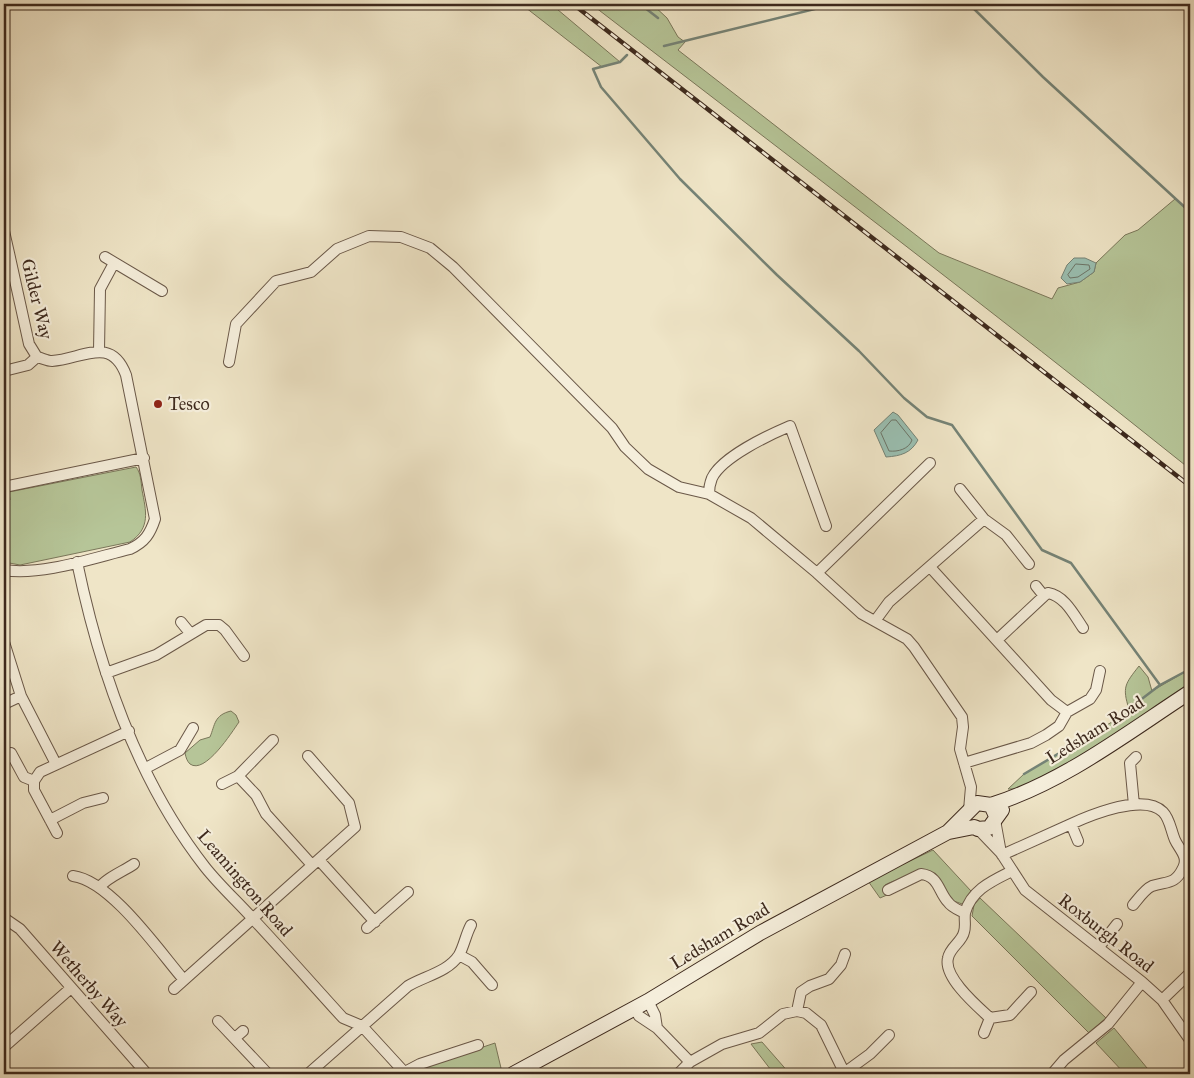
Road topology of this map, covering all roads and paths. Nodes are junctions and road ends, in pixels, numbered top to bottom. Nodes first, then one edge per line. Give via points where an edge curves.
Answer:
1 (4, 231) edge
2 (6, 254) edge
3 (105, 257) dead end
4 (114, 263) junction
5 (162, 291) dead end
6 (99, 351) junction
7 (37, 356) junction
8 (230, 362) dead end
9 (4, 371) edge
10 (144, 458) junction
11 (930, 463) dead end
12 (4, 487) edge
13 (960, 489) dead end
14 (708, 494) junction
15 (984, 519) junction
16 (826, 526) dead end
17 (77, 562) junction
18 (1029, 564) dead end
19 (930, 567) junction
20 (4, 570) edge
21 (818, 573) junction
22 (1036, 586) dead end
23 (1044, 596) junction
24 (875, 621) junction
25 (181, 622) dead end
26 (1083, 628) dead end
27 (190, 634) junction
28 (997, 640) junction
29 (4, 642) edge
30 (244, 656) dead end
31 (7, 669) edge
32 (1100, 671) dead end
33 (106, 673) junction
34 (1190, 692) edge
35 (21, 696) junction
36 (4, 704) edge
37 (1067, 712) junction
38 (193, 728) dead end
39 (129, 731) junction
40 (273, 740) dead end
41 (12, 753) dead end
42 (308, 756) dead end
43 (1130, 760) dead end
44 (964, 763) junction
45 (56, 764) junction
46 (146, 768) junction
47 (238, 776) junction
48 (34, 781) junction
49 (222, 784) dead end
50 (971, 787) junction
51 (103, 798) dead end
52 (1134, 805) junction
53 (992, 811) junction
54 (50, 820) junction
55 (973, 820) junction
56 (1071, 824) junction
57 (57, 833) dead end
58 (1078, 841) dead end
59 (1002, 854) junction
60 (1188, 860) edge
61 (316, 862) junction
62 (134, 864) dead end
63 (1012, 871) junction
64 (73, 876) dead end
65 (100, 887) junction
66 (888, 890) dead end
67 (408, 892) dead end
68 (1132, 904) dead end
69 (965, 913) junction
70 (4, 918) edge
71 (253, 918) junction
72 (1117, 924) dead end
73 (472, 925) dead end
74 (1099, 948) junction
75 (459, 954) junction
76 (844, 954) dead end
77 (1190, 973) edge
78 (184, 980) junction
79 (1142, 982) junction
80 (492, 985) dead end
81 (71, 988) junction
82 (174, 989) dead end
83 (1032, 991) dead end
84 (1162, 1000) junction
85 (648, 1001) junction
86 (634, 1008) junction
87 (797, 1011) junction
88 (990, 1018) junction
89 (218, 1021) dead end
90 (362, 1026) junction
91 (657, 1028) junction
92 (891, 1033) dead end
93 (984, 1033) dead end
94 (1190, 1040) edge
95 (478, 1045) dead end
96 (4, 1047) edge
97 (690, 1062) junction
98 (403, 1073) edge
99 (147, 1074) edge
100 (268, 1074) edge
101 (309, 1074) edge
102 (513, 1074) edge
103 (678, 1074) edge
104 (844, 1074) edge
105 (1052, 1074) edge

1 - 2 street, Gilder Way
2 - 7 street, Gilder Way via 29,344
3 - 4 street
4 - 5 street
4 - 6 street via 100,289
6 - 7 street via 50,361
6 - 10 street via 115,356 122,364
7 - 9 street via 28,365
8 - 14 street via 236,324 276,281 311,272 337,249 369,236 402,237 430,248 454,267 648,469 679,487
10 - 12 street
10 - 17 street via 154,519 148,538 130,549
11 - 21 street
13 - 15 street
14 - 16 street via 712,478 722,466 759,439 790,426
14 - 21 street via 751,518
15 - 18 street via 1006,535
15 - 19 street
17 - 20 street via 15,572
17 - 33 street, Leamington Road via 89,620
19 - 24 street via 889,602
19 - 28 street
21 - 24 street via 862,614
22 - 23 street
23 - 26 street via 1052,594 1065,602
23 - 28 street
24 - 44 street via 911,643 954,702 964,724 960,749
25 - 27 street
27 - 30 street via 206,625 218,625
27 - 33 street via 156,655
28 - 37 street via 1051,700
29 - 31 street
31 - 35 street
32 - 37 street via 1096,690 1090,699
33 - 39 street, Leamington Road
34 - 53 main road, Ledsham Road via 1084,761
35 - 36 street
35 - 45 street
37 - 44 street via 1059,726 1031,743
38 - 46 street via 180,750
39 - 45 street
39 - 46 street, Leamington Road
40 - 47 street
41 - 48 street via 24,777
42 - 61 street via 349,803 354,827
43 - 52 street
44 - 50 street
45 - 48 street via 40,772
46 - 71 street, Leamington Road via 185,838 206,867
47 - 49 street
47 - 61 street via 256,795 266,814
48 - 54 street via 34,790
50 - 53 street
50 - 55 street
51 - 54 street via 83,803
52 - 56 street via 1095,814
52 - 60 street via 1155,807 1165,814
53 - 55 main road, Ledsham Road via 977,803
53 - 55 main road, Ledsham Road via 989,828
53 - 59 street, Roxburgh Road
54 - 57 street
55 - 59 street, Roxburgh Road
55 - 85 main road, Ledsham Road via 760,933
56 - 58 street
56 - 59 street
59 - 63 street, Roxburgh Road
60 - 68 street via 1173,881 1148,889
61 - 67 street via 371,925
61 - 71 street
62 - 65 street via 118,876 104,881
63 - 69 street via 984,885
63 - 74 street, Roxburgh Road via 1025,890
64 - 65 street
65 - 78 street via 140,924
66 - 69 street via 921,874 927,875 938,882 949,904
69 - 88 street via 964,934 950,952 948,969 954,980
70 - 81 street, Wetherby Way via 20,930
71 - 78 street
71 - 90 street, Leamington Road via 343,1018
72 - 74 street
73 - 75 street
74 - 79 street, Roxburgh Road
75 - 80 street via 472,962
75 - 90 street via 444,969 408,986
76 - 87 street via 846,966 829,979 801,992
77 - 84 street
78 - 82 street
79 - 84 street, Roxburgh Road
79 - 105 street via 1108,1024
81 - 96 street
81 - 99 street, Wetherby Way
83 - 88 street via 1010,1015
84 - 94 street, Roxburgh Road
85 - 86 main road, Ledsham Road
85 - 91 street
86 - 91 street via 639,1016
86 - 102 main road, Ledsham Road
87 - 97 street via 783,1014 759,1033 722,1044
87 - 104 street via 806,1013 821,1025
88 - 93 street
89 - 100 street via 239,1035
90 - 98 street, Leamington Road
90 - 101 street
91 - 97 street
92 - 104 street
95 - 98 street
97 - 103 street

